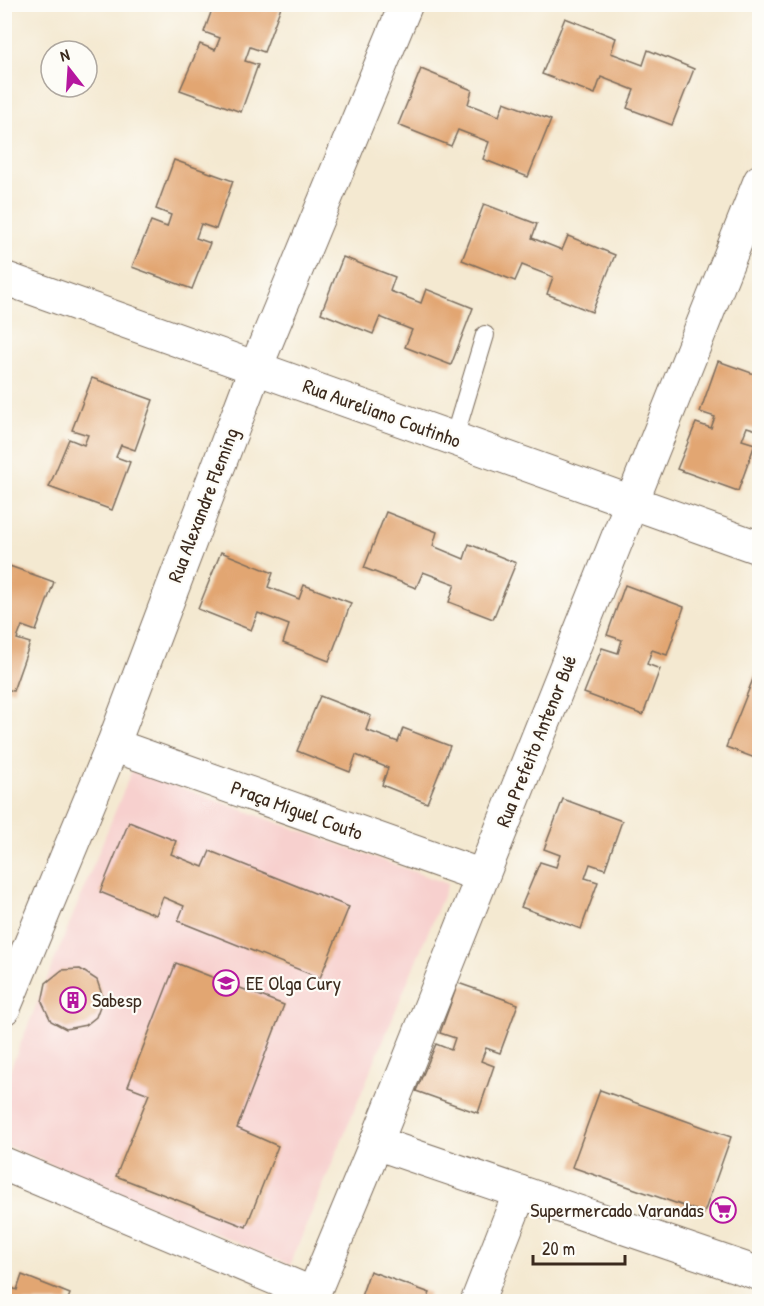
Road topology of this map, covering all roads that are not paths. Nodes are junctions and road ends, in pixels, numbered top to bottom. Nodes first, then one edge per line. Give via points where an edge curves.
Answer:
1 (406, 4) edge
2 (759, 181) edge
3 (4, 278) edge
4 (485, 335) dead end
5 (256, 367) junction
6 (454, 438) junction
7 (632, 503) junction
8 (759, 548) edge
9 (113, 745) junction
10 (482, 876) junction
11 (18, 938) edge
12 (4, 1008) edge
13 (376, 1143) junction
14 (4, 1164) edge
15 (520, 1192) junction
16 (759, 1274) edge
17 (312, 1298) edge
18 (477, 1302) edge

1 - 5 street, Rua Alexandre Fleming
2 - 7 street, Rua Prefeito Antenor Bué
3 - 5 street, Rua Aureliano Coutinho
4 - 6 lane
5 - 6 street, Rua Aureliano Coutinho
5 - 9 street, Rua Alexandre Fleming
6 - 7 street, Rua Aureliano Coutinho
7 - 8 street, Rua Aureliano Coutinho
7 - 10 street, Rua Prefeito Antenor Bué
9 - 10 street, Praça Miguel Couto
9 - 11 street, Rua Alexandre Fleming
10 - 13 street, Rua Prefeito Antenor Bué
11 - 12 street, Rua Alexandre Fleming
13 - 15 street
13 - 17 street, Rua Prefeito Antenor Bué
14 - 17 street
15 - 16 street
15 - 18 street

